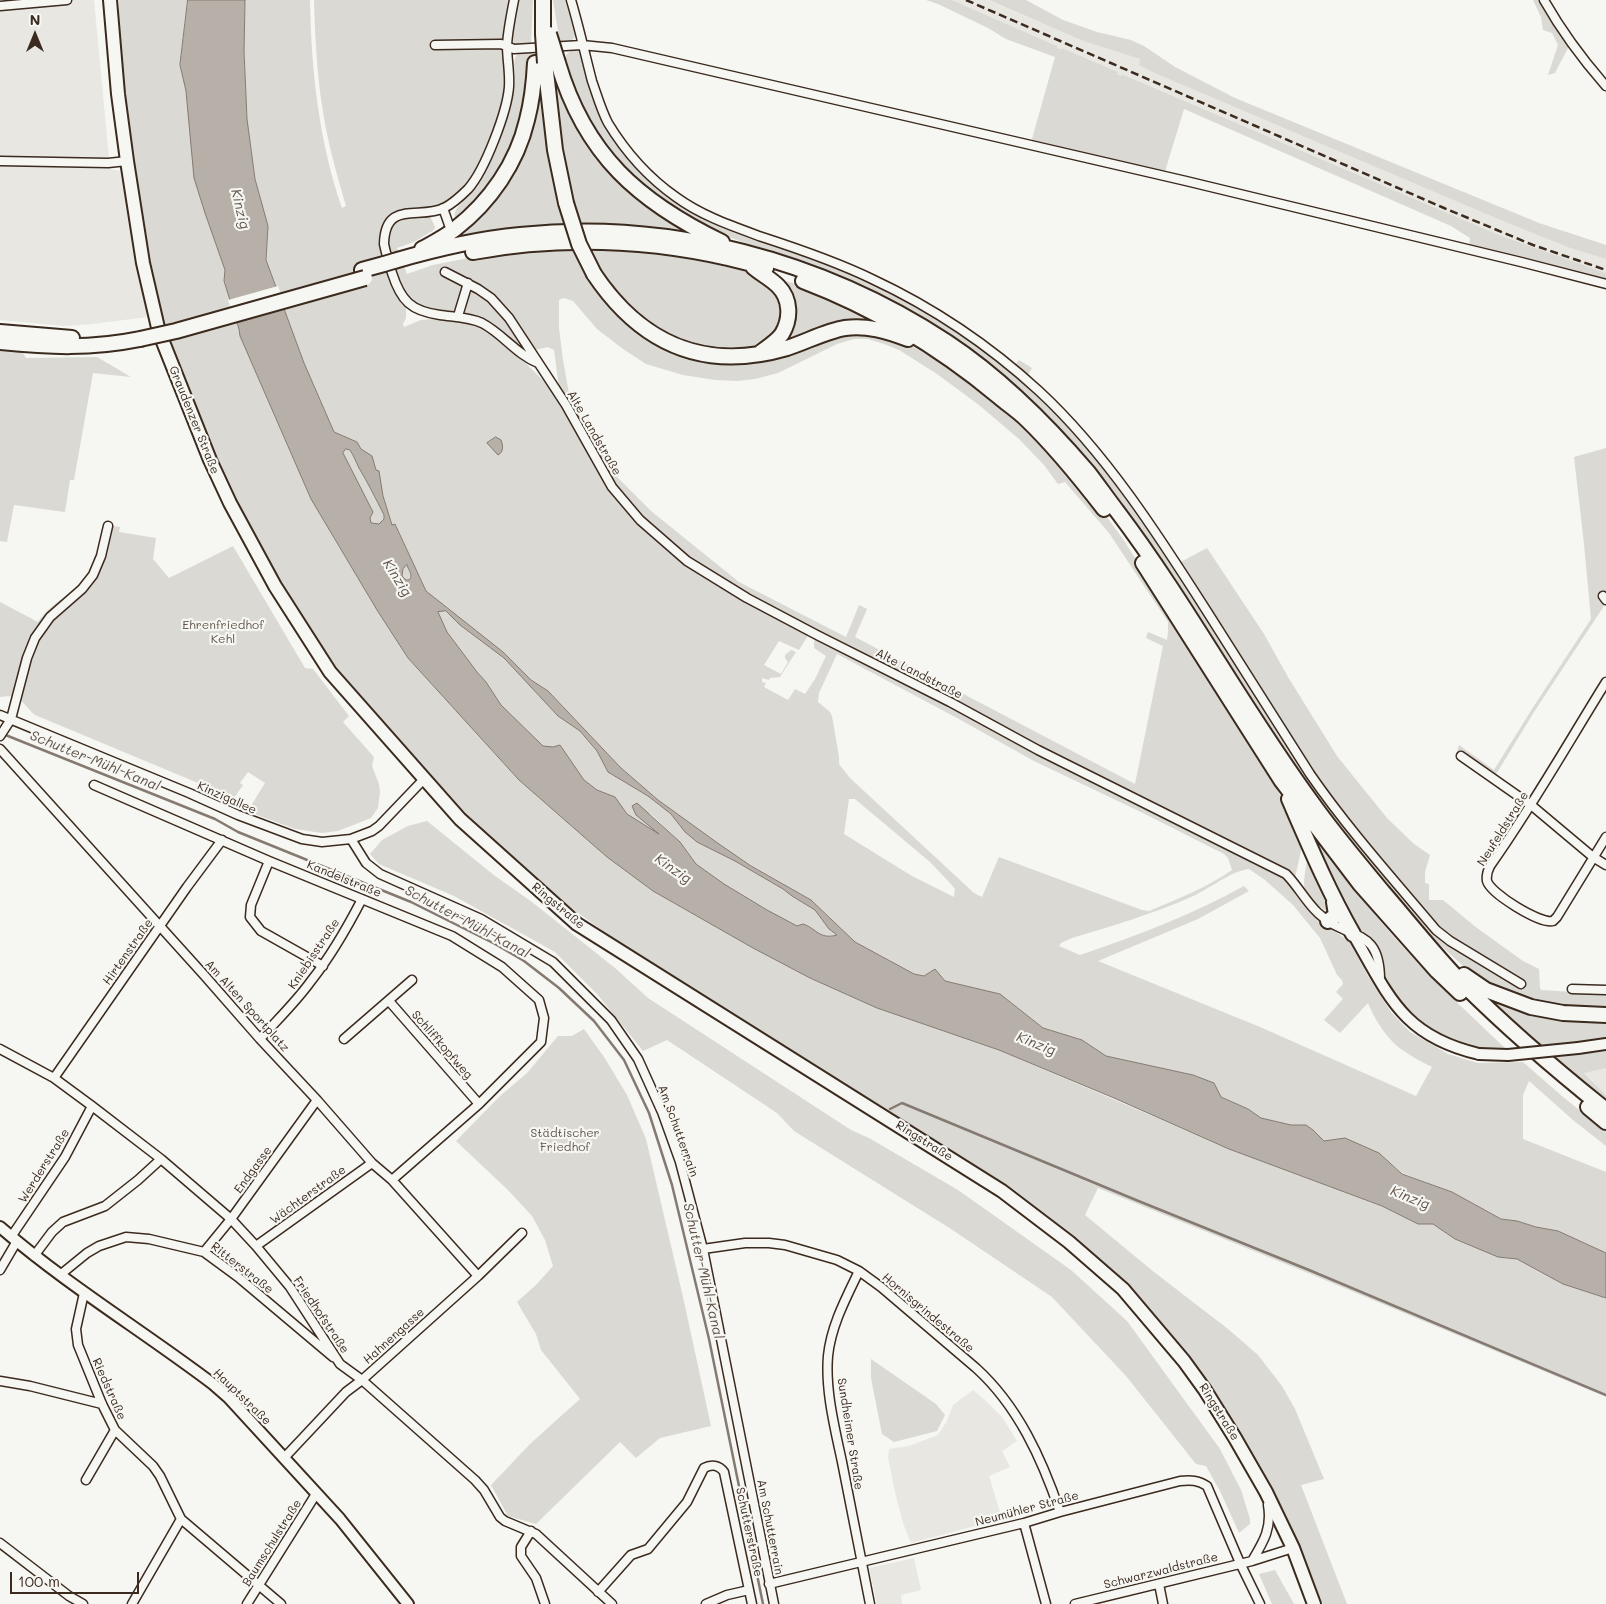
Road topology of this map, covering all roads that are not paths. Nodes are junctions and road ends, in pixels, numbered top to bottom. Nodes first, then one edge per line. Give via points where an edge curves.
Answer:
1 (67, 0) edge
2 (110, 0) edge
3 (514, 0) edge
4 (543, 0) edge
5 (571, 0) edge
6 (1544, 0) edge
7 (0, 6) edge
8 (543, 34) junction
9 (435, 45) dead end
10 (582, 45) junction
11 (507, 46) junction
12 (546, 63) junction
13 (1606, 86) edge
14 (0, 161) edge
15 (127, 161) junction
16 (443, 208) junction
17 (453, 230) junction
18 (738, 250) junction
19 (408, 257) junction
20 (749, 263) junction
21 (390, 266) junction
22 (444, 272) dead end
23 (468, 283) junction
24 (1606, 284) edge
25 (458, 316) junction
26 (0, 332) edge
27 (139, 335) junction
28 (0, 342) edge
29 (759, 354) junction
30 (947, 356) junction
31 (538, 363) junction
32 (108, 526) dead end
33 (1606, 682) edge
34 (0, 715) edge
35 (11, 719) junction
36 (2, 732) edge
37 (0, 749) edge
38 (1461, 756) dead end
39 (424, 780) junction
40 (1281, 780) junction
41 (94, 785) dead end
42 (1532, 805) junction
43 (1606, 837) edge
44 (351, 839) junction
45 (222, 840) junction
46 (1593, 857) junction
47 (269, 860) junction
48 (1606, 865) edge
49 (362, 899) junction
50 (1333, 899) junction
51 (1328, 921) junction
52 (160, 927) junction
53 (1353, 934) junction
54 (1435, 953) junction
55 (323, 966) junction
56 (412, 980) dead end
57 (1521, 984) dead end
58 (1572, 989) dead end
59 (1606, 990) edge
60 (389, 1002) junction
61 (1606, 1016) edge
62 (260, 1039) junction
63 (344, 1039) dead end
64 (1606, 1044) edge
65 (0, 1049) edge
66 (54, 1078) junction
67 (317, 1100) junction
68 (479, 1104) junction
69 (92, 1106) junction
70 (1606, 1110) edge
71 (1606, 1122) edge
72 (161, 1159) junction
73 (372, 1162) junction
74 (392, 1180) junction
75 (231, 1219) junction
76 (0, 1227) edge
77 (522, 1233) dead end
78 (14, 1239) junction
79 (256, 1246) junction
80 (703, 1249) junction
81 (204, 1252) junction
82 (34, 1256) junction
83 (0, 1270) edge
84 (859, 1271) junction
85 (60, 1276) junction
86 (478, 1276) junction
87 (84, 1293) junction
88 (340, 1364) junction
89 (362, 1380) junction
90 (1, 1384) edge
91 (102, 1404) junction
92 (115, 1430) junction
93 (284, 1458) junction
94 (86, 1480) dead end
95 (1266, 1492) junction
96 (316, 1494) junction
97 (1060, 1512) junction
98 (181, 1520) junction
99 (1024, 1524) junction
100 (531, 1531) junction
101 (0, 1543) edge
102 (1292, 1548) junction
103 (1252, 1560) junction
104 (862, 1562) junction
105 (1240, 1563) junction
106 (770, 1584) junction
107 (1159, 1584) junction
108 (258, 1586) junction
109 (749, 1590) junction
110 (598, 1592) junction
111 (83, 1604) edge
112 (132, 1604) edge
113 (247, 1604) edge
114 (281, 1604) edge
115 (408, 1604) edge
116 (544, 1604) edge
117 (612, 1604) edge
118 (706, 1604) edge
119 (752, 1604) edge
120 (774, 1604) edge
121 (870, 1604) edge
122 (1046, 1604) edge
123 (1075, 1604) edge
124 (1163, 1604) edge
125 (1260, 1604) edge
126 (1314, 1604) edge

1 - 7 street
2 - 15 main road, Graudenzer Straße
3 - 11 street
4 - 8 highway
5 - 10 street
6 - 13 street
8 - 12 highway, bridge
8 - 12 highway
9 - 11 street
10 - 11 street via 514,49
10 - 24 street via 622,50 1186,181
10 - 57 street via 607,120 643,169 676,198 722,223 816,256 872,279 922,305 980,343 1046,398 1097,454 1144,515 1331,804 1436,930
11 - 16 street via 509,87 494,141 468,189
12 - 17 highway via 519,146 508,168 491,194
12 - 18 highway via 596,144 619,173 673,216
12 - 29 highway, bridge via 555,150 566,203 579,244 609,295 646,330 665,341 723,357
14 - 15 street
15 - 39 main road, Graudenzer Straße via 143,263 159,332 230,503 276,586 330,672
16 - 17 street
16 - 25 street via 396,216 387,227 384,244 398,291 406,302 422,312
17 - 19 highway
18 - 19 highway via 645,235 565,232 479,241
18 - 54 highway via 835,283 910,320 982,368 1034,414 1089,473 1136,535 1313,804
19 - 21 highway
20 - 21 highway via 698,252 588,242 521,245
20 - 29 highway via 780,288 786,297 788,313 781,334
20 - 30 highway via 813,284 867,308
21 - 27 highway
22 - 23 street, Alte Landstraße
23 - 25 street
23 - 31 street, Alte Landstraße via 491,298 509,318
25 - 31 street via 481,323
26 - 27 highway via 69,338
27 - 28 highway via 94,346
29 - 30 highway via 844,328 867,327 894,334
30 - 40 highway via 1027,420 1082,481 1137,554
31 - 51 street, Alte Landstraße via 566,405 612,487 640,520 687,561 817,635 1286,874
32 - 35 street via 93,575 50,617 35,638
33 - 42 street, Neufeldstraße
34 - 35 street, Kinzigallee
35 - 36 street
35 - 44 street, Kinzigallee via 283,833 315,841
37 - 52 street, Am Alten Sportplatz
38 - 42 street
39 - 44 street, Kinzigallee via 372,831
39 - 95 main road, Ringstraße via 460,819 577,924 972,1171 1069,1242 1123,1289 1184,1361
40 - 50 highway
40 - 71 highway via 1360,884 1437,972 1538,1067
41 - 45 street, Kandelstraße
42 - 46 street
42 - 46 street, Neufeldstraße via 1487,871 1487,881 1495,892 1543,921 1553,921
43 - 46 street
44 - 80 street, Am Schutterrain via 366,862 380,874 481,919 553,962 611,1020 638,1059 662,1112 680,1162
45 - 47 street, Kandelstraße
45 - 52 street, Hirtenstraße
46 - 48 street
47 - 49 street, Kandelstraße
47 - 55 street via 250,905 250,917 261,931
49 - 55 street, Kniebisstraße
49 - 68 street, Kandelstraße via 452,936 502,967 539,1000 544,1018 541,1042
50 - 51 highway via 1336,915
50 - 53 highway
51 - 53 street, Alte Landstraße
52 - 62 street, Am Alten Sportplatz
52 - 66 street, Hirtenstraße
53 - 64 street, bridge via 1400,1010 1420,1029 1448,1045 1479,1054 1508,1055
54 - 61 highway via 1486,990 1532,1008
54 - 70 highway via 1534,1051
55 - 62 street, Kniebisstraße
56 - 60 street
58 - 59 street
60 - 63 street
60 - 68 street, Schliffkopfweg
62 - 67 street, Am Alten Sportplatz
65 - 66 street, Friedhofstraße
66 - 69 street, Friedhofstraße
67 - 73 street, Am Alten Sportplatz
67 - 75 street, Endgasse
68 - 74 street, Kandelstraße
69 - 72 street, Friedhofstraße
69 - 78 street, Werderstraße
72 - 75 street, Friedhofstraße
72 - 82 street via 105,1206 63,1222
73 - 74 street, Am Alten Sportplatz
73 - 79 street, Wächterstraße
74 - 86 street, Am Alten Sportplatz
75 - 79 street, Friedhofstraße
75 - 81 street, Endgasse
76 - 78 street, Hauptstraße
77 - 86 street, Hahnengasse
78 - 82 street, Hauptstraße
78 - 83 street, Werderstraße
79 - 88 street, Friedhofstraße via 290,1287
80 - 84 street, Hornisgrindestraße via 745,1243 785,1245 837,1260
80 - 106 street, Am Schutterrain
81 - 85 street, Ritterstraße via 126,1237 87,1253
81 - 88 street, Ritterstraße
82 - 85 street, Hauptstraße
84 - 97 street, Hornisgrindestraße via 990,1380 1026,1433 1050,1482
84 - 104 street, Sundheimer Straße via 838,1316 828,1357 835,1425
85 - 87 street, Hauptstraße
86 - 89 street, Hahnengasse
87 - 91 street, Riedstraße via 76,1329 78,1344
87 - 93 street, Hauptstraße via 213,1384
88 - 89 street, Friedhofstraße
89 - 93 street, Hahnengasse via 346,1392
89 - 100 street, Friedhofstraße via 475,1480 500,1517
90 - 91 street via 30,1386
91 - 92 street, Riedstraße
92 - 94 street
92 - 98 street, Riedstraße via 160,1476
93 - 96 street, Hauptstraße
95 - 102 main road, Ringstraße
95 - 103 street via 1270,1515 1268,1533
96 - 108 street, Baumschulstraße
96 - 115 street, Hauptstraße
97 - 99 street, Neumühler Straße
97 - 105 street, Neumühler Straße via 1180,1481 1200,1481 1208,1486
98 - 108 street, Riedstraße
98 - 112 street
99 - 104 street, Neumühler Straße
99 - 122 street
100 - 110 street, Friedhofstraße
100 - 116 street via 521,1547 521,1556 536,1578
101 - 111 street
102 - 103 street, Schwarzwaldstraße
102 - 126 main road, Ringstraße
103 - 105 street, Schwarzwaldstraße
104 - 106 street, Neumühler Straße
104 - 121 street, Sundheimer Straße
105 - 107 street, Schwarzwaldstraße
105 - 125 street, Neumühler Straße
106 - 120 street, Am Schutterrain
107 - 123 street, Schwarzwaldstraße
107 - 124 street
108 - 113 street, Baumschulstraße
108 - 114 street, Riedstraße
109 - 110 street, Schutterstraße via 724,1472 709,1465 704,1468 687,1502 648,1549 631,1555
109 - 118 street
109 - 119 street, Schutterstraße
110 - 117 street, Friedhofstraße

